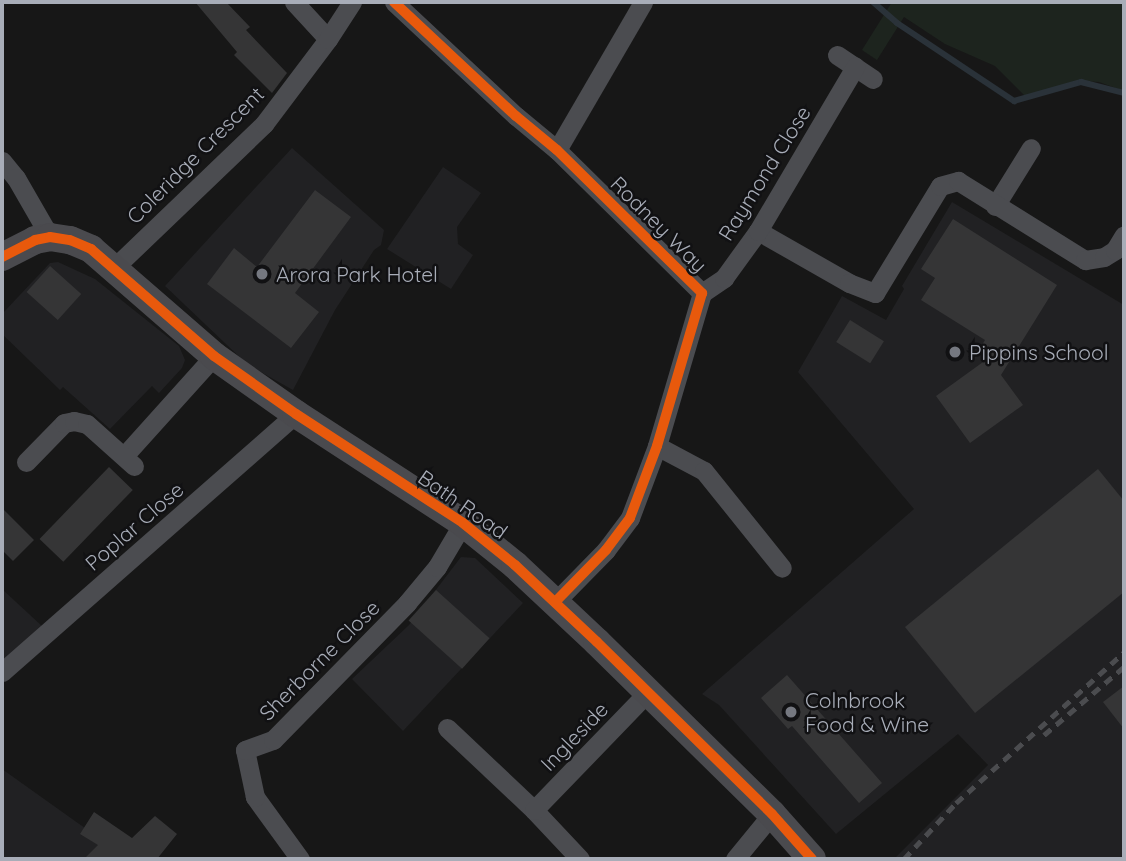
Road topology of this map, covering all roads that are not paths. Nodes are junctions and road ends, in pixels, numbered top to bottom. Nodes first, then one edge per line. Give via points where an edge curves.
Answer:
1 (294, 2) edge
2 (352, 2) edge
3 (394, 2) edge
4 (643, 2) edge
5 (328, 39) junction
6 (837, 55) dead end
7 (855, 67) junction
8 (873, 79) dead end
9 (1031, 148) dead end
10 (557, 150) junction
11 (2, 161) edge
12 (995, 205) junction
13 (758, 231) junction
14 (1124, 235) edge
15 (50, 237) junction
16 (2, 257) edge
17 (115, 267) junction
18 (702, 293) junction
19 (214, 356) junction
20 (296, 414) junction
21 (657, 446) junction
22 (26, 462) dead end
23 (463, 523) junction
24 (782, 568) dead end
25 (555, 602) junction
26 (2, 672) edge
27 (647, 693) junction
28 (447, 727) dead end
29 (534, 810) junction
30 (772, 814) junction
31 (300, 859) edge
32 (580, 859) edge
33 (736, 859) edge
34 (812, 859) edge

1 - 5 street
2 - 5 street, Coleridge Crescent
3 - 10 street, Rodney Way
4 - 10 street
5 - 17 street, Coleridge Crescent via 264,124
6 - 7 street
7 - 8 street
7 - 13 street, Raymond Close
9 - 12 street
10 - 18 street, Rodney Way
11 - 15 street
12 - 13 street via 958,181 940,186 875,293
12 - 14 street via 1086,260 1115,250
13 - 18 street, Raymond Close via 724,278
15 - 16 street
15 - 17 street, Bath Road via 90,249
17 - 19 street, Bath Road
18 - 21 street, Rodney Way
19 - 20 street, Bath Road
19 - 22 street via 129,461 87,425 74,421 64,423
20 - 23 street, Bath Road
20 - 26 street, Poplar Close
21 - 24 street via 704,471
21 - 25 street, Rodney Way via 630,518
23 - 25 street, Bath Road
23 - 31 street, Sherborne Close via 437,567 407,603 273,740 245,750 255,797
25 - 27 street, Bath Road
27 - 29 street, Ingleside
27 - 30 street, Bath Road
28 - 29 street
29 - 32 street
30 - 33 street
30 - 34 street, Bath Road

